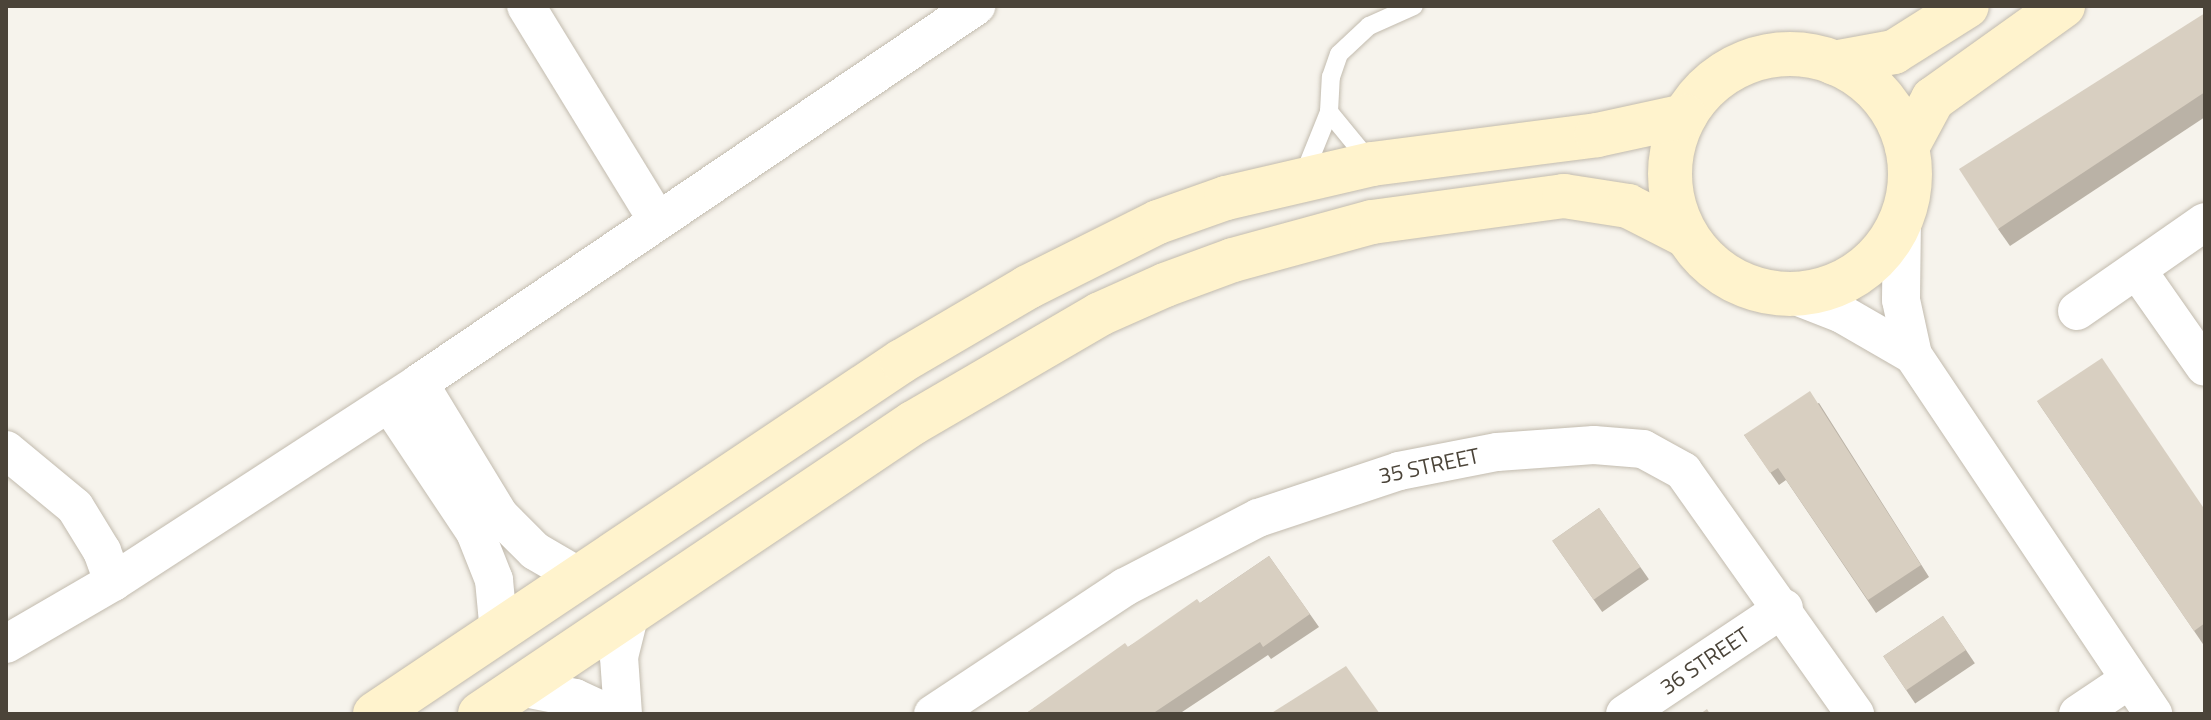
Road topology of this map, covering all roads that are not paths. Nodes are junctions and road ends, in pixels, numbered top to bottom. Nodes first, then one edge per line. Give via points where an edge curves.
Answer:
1 (526, 6) edge
2 (976, 6) edge
3 (1414, 6) edge
4 (1967, 6) edge
5 (2063, 6) edge
6 (1834, 63) junction
7 (1329, 112) junction
8 (1685, 116) junction
9 (1907, 147) junction
10 (1372, 164) junction
11 (1301, 178) junction
12 (1902, 217) junction
13 (658, 221) junction
14 (2205, 222) edge
15 (1687, 236) junction
16 (2137, 270) junction
17 (1791, 294) junction
18 (2077, 311) dead end
19 (1913, 355) junction
20 (2205, 367) edge
21 (404, 393) junction
22 (6, 450) edge
23 (578, 576) junction
24 (113, 582) junction
25 (1784, 608) junction
26 (630, 613) junction
27 (499, 633) junction
28 (6, 644) edge
29 (520, 687) junction
30 (2144, 704) edge
31 (375, 714) edge
32 (480, 714) edge
33 (609, 714) edge
34 (623, 714) edge
35 (933, 714) edge
36 (1625, 714) edge
37 (1855, 714) edge
38 (2078, 714) edge

1 - 13 street
2 - 13 street
3 - 7 lane via 1369,26 1339,54
4 - 6 street via 1894,52
5 - 9 street via 1940,93 1921,113
6 - 8 street via 1786,55 1749,62 1717,79
6 - 9 street via 1881,96
7 - 10 lane
7 - 11 lane
8 - 10 street via 1597,135
8 - 15 street via 1670,176
9 - 12 street via 1908,194
10 - 11 street
11 - 23 street via 1158,222 1028,287 844,398
12 - 17 street via 1884,247 1858,272 1815,291
12 - 19 street via 1901,300
13 - 21 street
14 - 16 street
15 - 17 street via 1721,272 1742,284
15 - 26 street via 1628,206 1564,196 1386,219 1233,260 1100,314 1036,349 851,463
16 - 18 street
16 - 20 street
17 - 19 street via 1842,314
19 - 30 street
21 - 23 street via 500,516 535,551
21 - 24 street
21 - 27 street via 475,532 494,580
22 - 24 street via 75,507 102,551
23 - 27 street
24 - 28 street
25 - 35 street, 35 STREET via 1698,488 1664,458 1607,445 1497,452 1351,484 1235,528 1125,587
25 - 36 street, 36 STREET
25 - 37 street, 35 STREET
26 - 29 street
26 - 34 street via 619,657
27 - 31 street
29 - 32 street
29 - 33 street via 575,698
30 - 38 street

